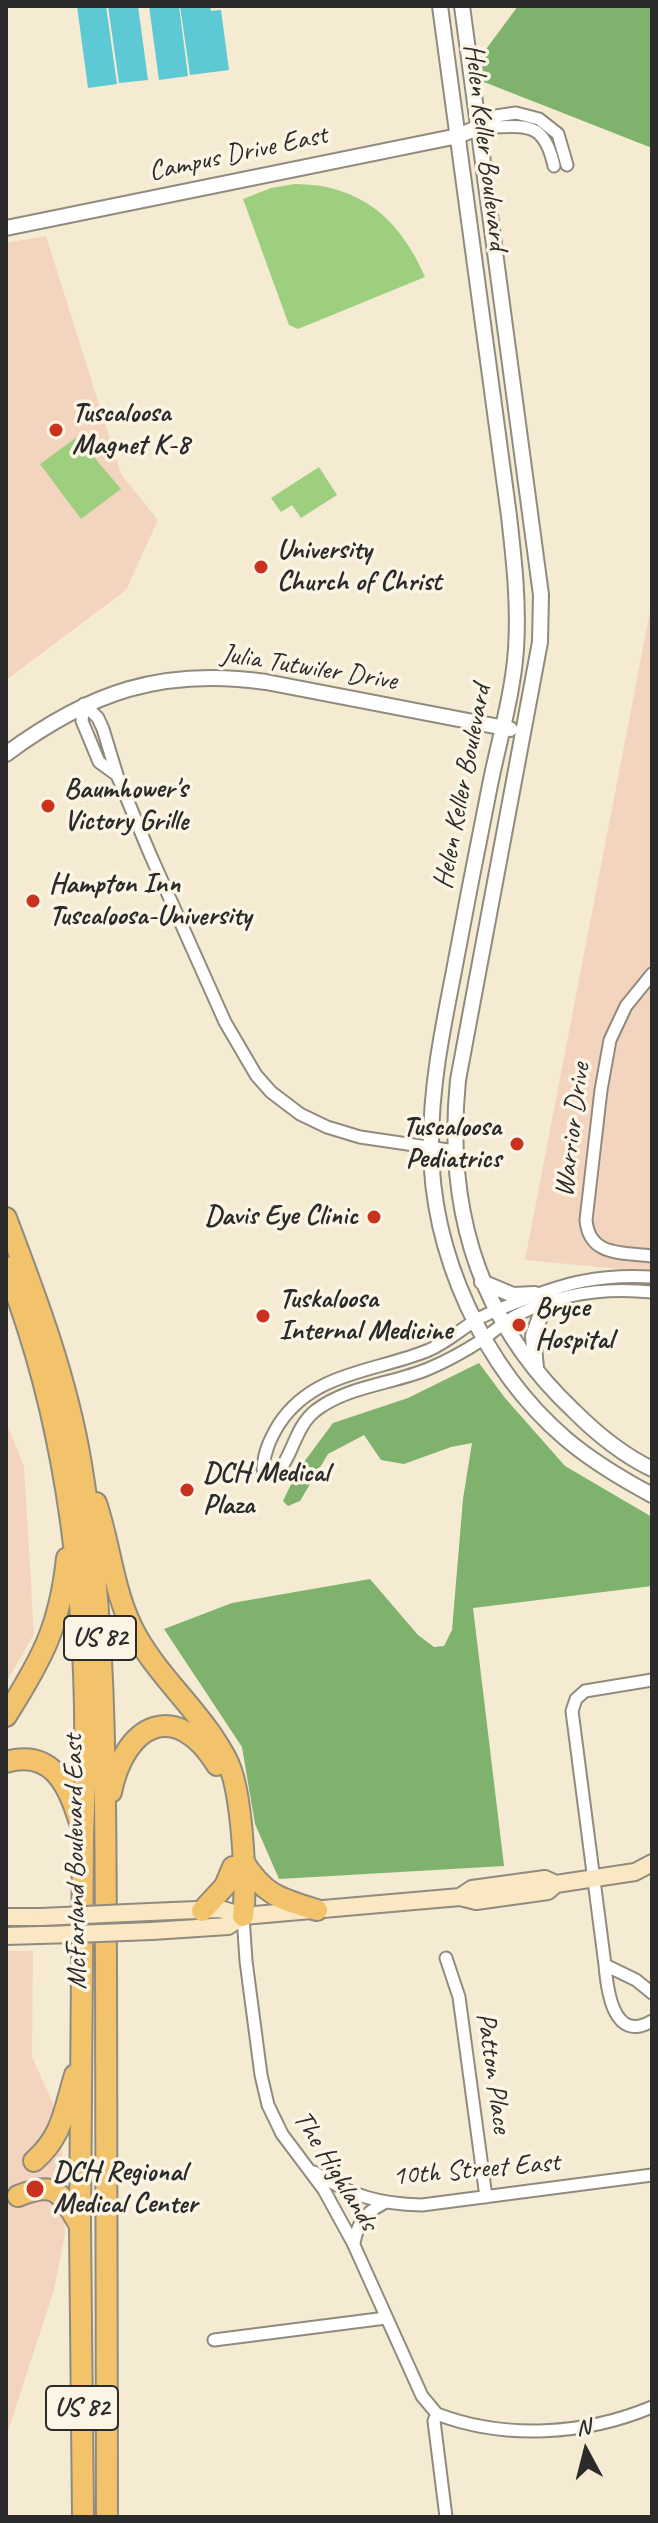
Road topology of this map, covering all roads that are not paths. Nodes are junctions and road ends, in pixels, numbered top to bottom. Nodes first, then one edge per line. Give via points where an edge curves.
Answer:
1 (440, 6) edge
2 (462, 6) edge
3 (479, 127) junction
4 (458, 136) junction
5 (561, 166) dead end
6 (6, 228) edge
7 (84, 704) junction
8 (502, 727) junction
9 (524, 732) junction
10 (6, 754) edge
11 (652, 974) edge
12 (431, 1147) junction
13 (455, 1151) junction
14 (6, 1218) edge
15 (652, 1256) edge
16 (6, 1267) edge
17 (652, 1277) edge
18 (482, 1282) junction
19 (652, 1292) edge
20 (540, 1298) junction
21 (499, 1318) junction
22 (476, 1320) junction
23 (485, 1338) junction
24 (419, 1353) junction
25 (427, 1370) junction
26 (536, 1372) junction
27 (336, 1380) junction
28 (341, 1396) junction
29 (80, 1462) junction
30 (652, 1469) edge
31 (652, 1495) edge
32 (70, 1522) junction
33 (652, 1680) edge
34 (6, 1716) edge
35 (6, 1762) edge
36 (105, 1815) junction
37 (83, 1836) junction
38 (652, 1863) edge
39 (238, 1864) junction
40 (635, 1872) junction
41 (652, 1878) edge
42 (593, 1879) junction
43 (317, 1910) junction
44 (202, 1911) junction
45 (6, 1917) edge
46 (243, 1926) junction
47 (6, 1936) edge
48 (446, 1958) dead end
49 (605, 1965) junction
50 (652, 1993) edge
51 (652, 2021) edge
52 (82, 2052) junction
53 (34, 2161) dead end
54 (310, 2170) junction
55 (652, 2175) edge
56 (18, 2196) dead end
57 (486, 2197) junction
58 (384, 2203) junction
59 (80, 2226) junction
60 (353, 2243) junction
61 (386, 2318) junction
62 (214, 2340) dead end
63 (652, 2407) edge
64 (437, 2414) junction
65 (83, 2517) edge
66 (107, 2517) edge
67 (446, 2517) edge

1 - 4 street, Helen Keller Boulevard
2 - 3 street, Helen Keller Boulevard
3 - 4 street, Campus Drive East
3 - 5 street via 504,114 539,119 558,134
3 - 9 street, Helen Keller Boulevard via 541,580 540,642
4 - 6 street, Campus Drive East
4 - 8 street, Helen Keller Boulevard via 517,583 516,652
7 - 8 street, Julia Tutwiler Drive via 152,683 231,678
7 - 10 street, Julia Tutwiler Drive
7 - 12 street via 98,718 117,775 225,1022 256,1075 300,1114 327,1127
8 - 9 street, Julia Tutwiler Drive
8 - 12 street, Helen Keller Boulevard via 435,1073
9 - 13 street, Helen Keller Boulevard via 458,1080
11 - 15 street, Warrior Drive via 626,1006 610,1040 586,1220 594,1244
12 - 13 street
12 - 22 street, Helen Keller Boulevard via 435,1197 449,1257
13 - 18 street, Helen Keller Boulevard via 464,1219
14 - 29 highway, McFarland Boulevard East / US 82 via 46,1330
16 - 32 highway, McFarland Boulevard East / US 82 via 34,1347
17 - 20 street via 586,1280
18 - 20 street via 513,1295
18 - 21 street, Helen Keller Boulevard
19 - 20 street via 605,1290
20 - 21 street
20 - 26 street via 533,1336
21 - 22 street
21 - 23 street
21 - 26 street, Helen Keller Boulevard
22 - 23 street, Helen Keller Boulevard
22 - 24 street
23 - 25 street
23 - 31 street, Helen Keller Boulevard via 521,1391 565,1438
24 - 25 street
24 - 27 street
25 - 28 street
26 - 30 street, Helen Keller Boulevard via 593,1430
27 - 28 street
27 - 28 street via 312,1389 287,1413 268,1445 263,1469 273,1476 283,1468 292,1441 312,1413
29 - 36 highway, McFarland Boulevard East / US 82 via 101,1653
29 - 39 highway via 124,1610 154,1663 229,1765 236,1789
32 - 34 highway via 64,1581 49,1641
32 - 37 highway, McFarland Boulevard East / US 82 via 83,1643
33 - 42 street via 585,1691 572,1711
35 - 37 highway via 35,1760 56,1772 73,1802
36 - 39 highway via 114,1774 132,1741 160,1727 186,1733 212,1758 224,1783
36 - 66 highway, McFarland Boulevard East / US 82
37 - 52 highway, McFarland Boulevard East / US 82
38 - 40 main road
39 - 43 highway via 275,1897
39 - 44 highway
39 - 46 highway via 245,1895
40 - 41 main road
40 - 42 main road
42 - 43 main road via 556,1884 545,1879 472,1889 460,1897
42 - 49 street
43 - 46 main road
44 - 45 main road, bridge
44 - 46 main road via 220,1909
46 - 47 main road, bridge
46 - 54 street, The Highlands via 268,2105
48 - 57 street, Patton Place via 457,1985
49 - 50 street
49 - 51 street via 607,1988 622,2021
52 - 53 highway via 57,2136
52 - 59 highway, McFarland Boulevard East / US 82
54 - 58 street, 10th Street East
54 - 60 street, The Highlands
55 - 57 street, 10th Street East
56 - 59 highway via 44,2187 54,2190
57 - 58 street, 10th Street East via 422,2205
58 - 60 street via 360,2220
59 - 65 highway, McFarland Boulevard East / US 82
60 - 61 street, The Highlands
61 - 62 street
61 - 64 street, The Highlands via 422,2396
63 - 64 street via 555,2431 480,2426
64 - 67 street

